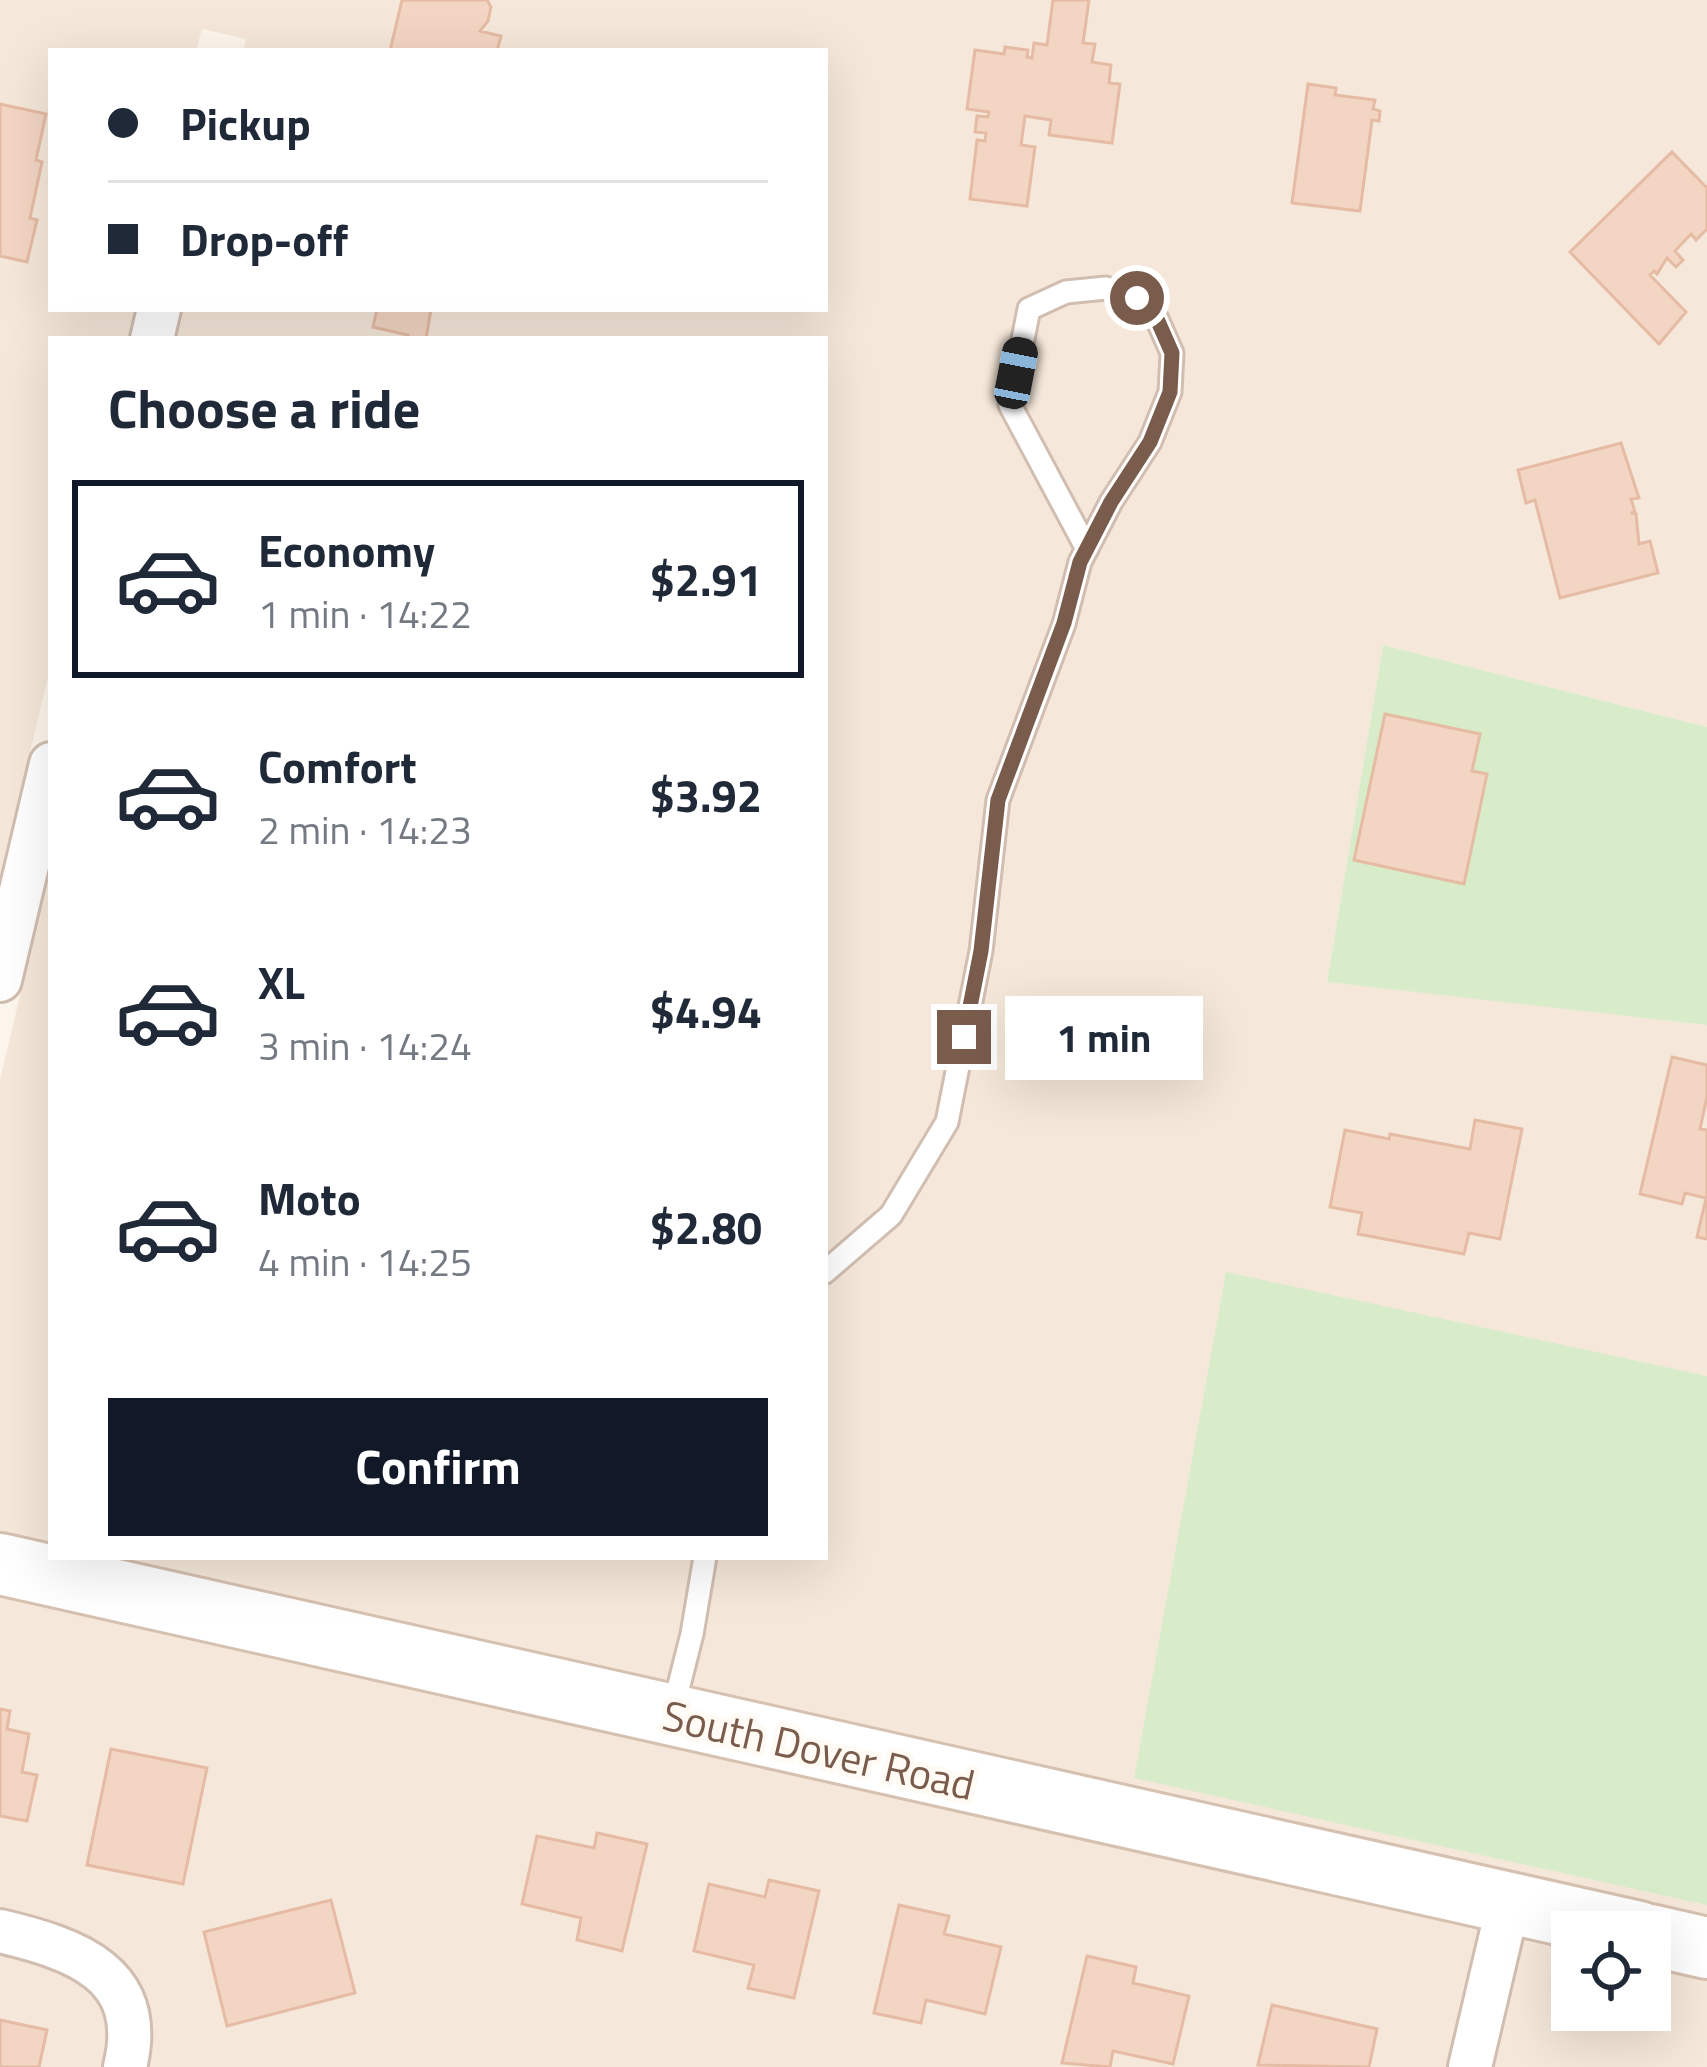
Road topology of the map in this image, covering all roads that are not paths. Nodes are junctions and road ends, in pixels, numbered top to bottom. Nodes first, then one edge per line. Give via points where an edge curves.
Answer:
1 (1087, 548) junction
2 (48, 777) edge
3 (0, 980) edge
4 (828, 1269) edge
5 (704, 1560) edge
6 (0, 1564) edge
7 (671, 1716) junction
8 (1508, 1905) junction
9 (1551, 1914) edge
10 (0, 1931) edge
11 (1671, 1940) edge
12 (1707, 1948) edge
13 (125, 2067) edge
14 (1470, 2067) edge

1 - 1 lane via 1170,392 1172,353 1157,319 1137,298 1106,288 1066,292 1028,309 1010,405
1 - 4 lane via 998,800 981,951 946,1122 891,1215
2 - 3 street
5 - 7 lane
6 - 7 street, South Dover Road
7 - 8 street, South Dover Road
8 - 9 street, South Dover Road
8 - 14 street
10 - 13 street via 94,1963 118,1989 130,2019
11 - 12 street

